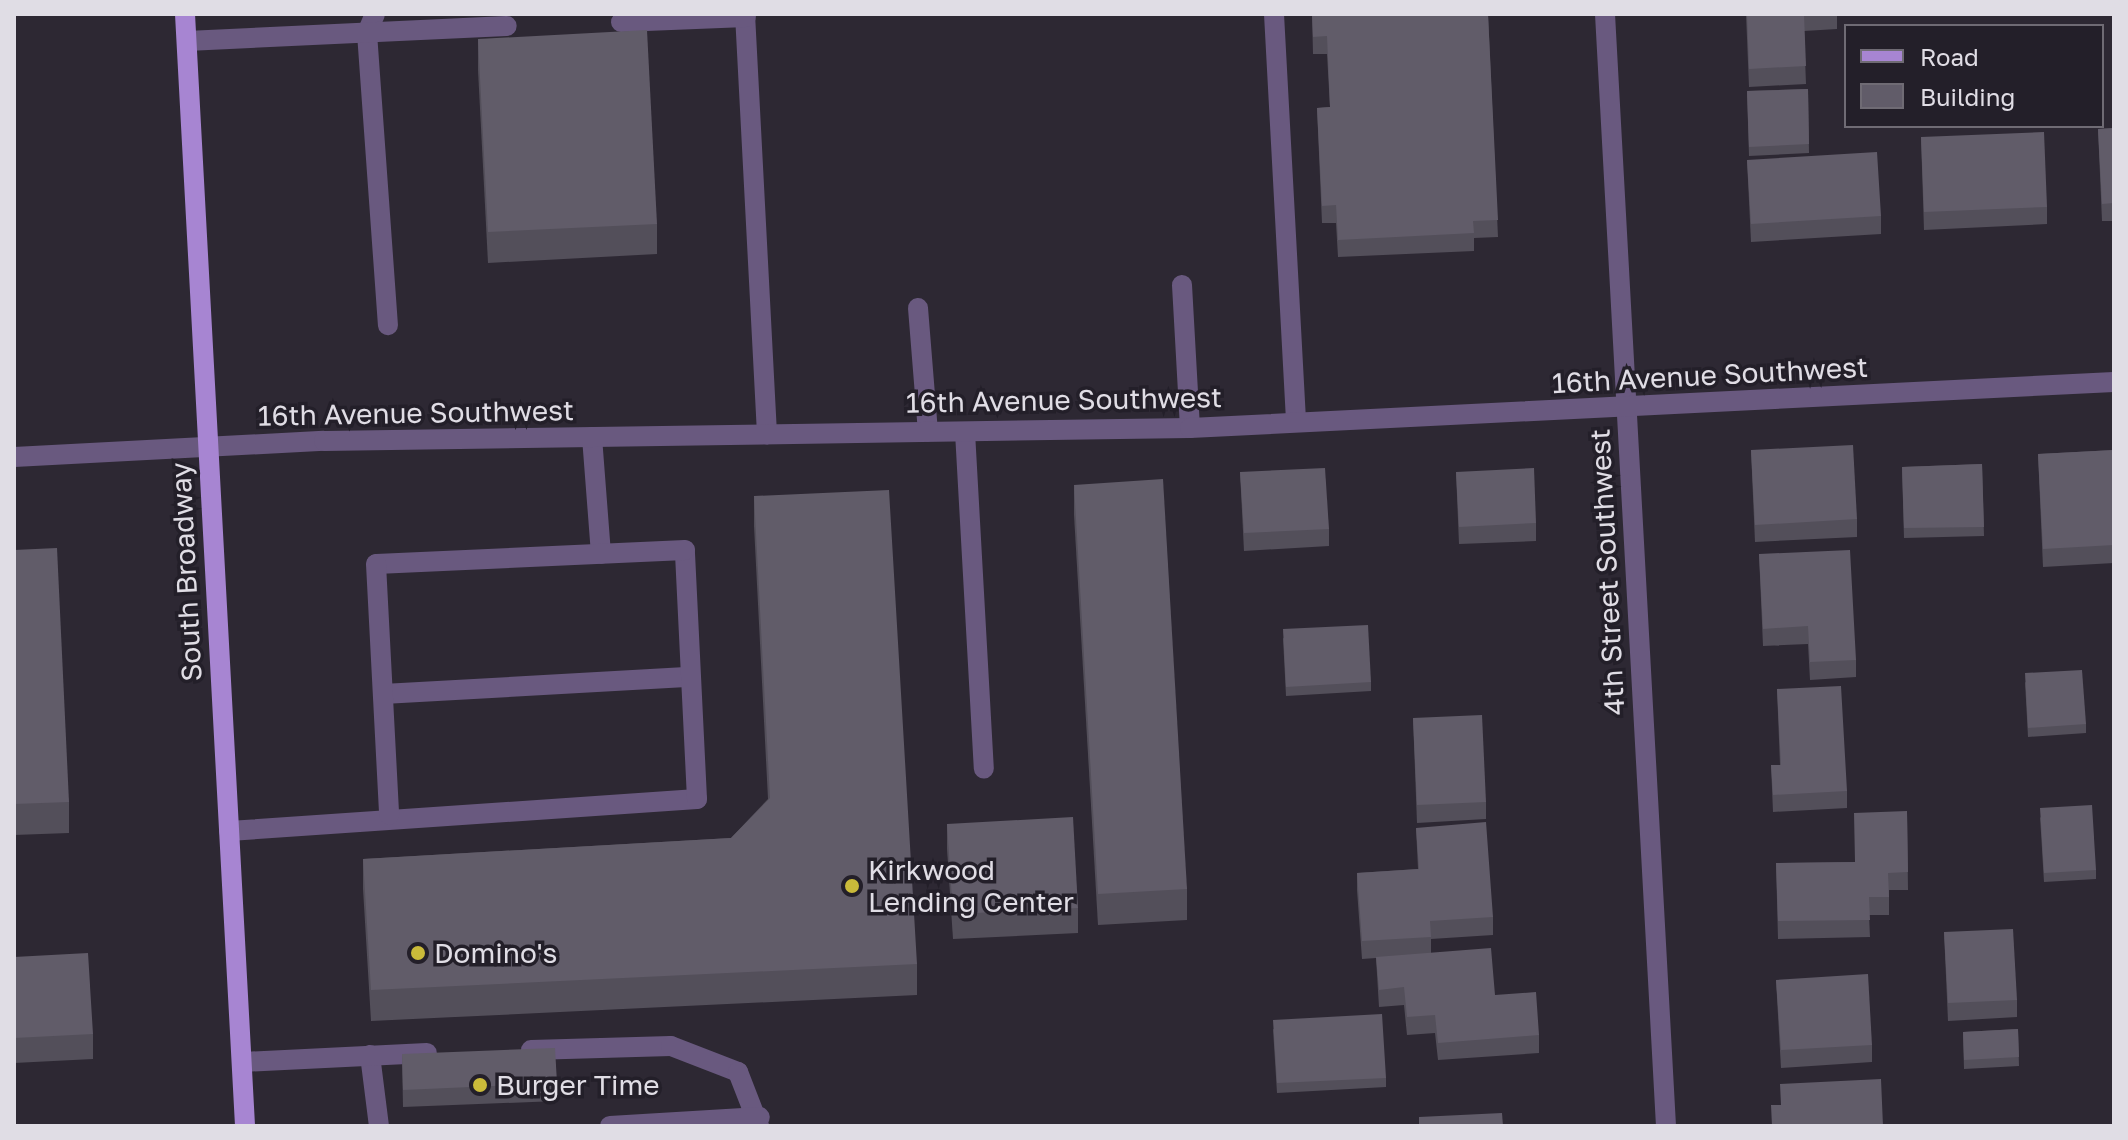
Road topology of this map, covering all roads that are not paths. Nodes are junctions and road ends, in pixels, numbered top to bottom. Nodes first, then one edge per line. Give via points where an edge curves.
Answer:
1 (185, 14) edge
2 (1274, 14) edge
3 (1605, 14) edge
4 (746, 15) edge
5 (662, 17) edge
6 (498, 20) edge
7 (371, 23) edge
8 (464, 27) junction
9 (622, 32) edge
10 (187, 41) junction
11 (509, 48) edge
12 (1182, 285) dead end
13 (918, 308) dead end
14 (388, 325) dead end
15 (2114, 382) edge
16 (1626, 408) junction
17 (1296, 420) junction
18 (1190, 428) junction
19 (928, 432) junction
20 (965, 432) junction
21 (767, 434) junction
22 (592, 437) junction
23 (207, 446) junction
24 (14, 457) edge
25 (601, 554) junction
26 (691, 677) junction
27 (383, 694) junction
28 (984, 768) dead end
29 (389, 815) junction
30 (229, 831) junction
31 (513, 1051) edge
32 (450, 1053) edge
33 (370, 1055) junction
34 (242, 1062) junction
35 (760, 1122) edge
36 (245, 1126) edge
37 (379, 1126) edge
38 (610, 1126) edge
39 (1666, 1126) edge

1 - 10 main road, South Broadway
2 - 17 street
3 - 16 street, 4th Street Southwest
4 - 5 street
4 - 21 street
5 - 9 street
6 - 8 street
7 - 8 street
7 - 10 street
7 - 14 street
8 - 11 street
10 - 23 main road, South Broadway
12 - 18 street
13 - 19 street
15 - 16 street, 16th Avenue Southwest
16 - 17 street, 16th Avenue Southwest
16 - 39 street, 4th Street Southwest
17 - 18 street, 16th Avenue Southwest
18 - 20 street, 16th Avenue Southwest
19 - 20 street, 16th Avenue Southwest
19 - 21 street, 16th Avenue Southwest
20 - 28 street
21 - 22 street, 16th Avenue Southwest
22 - 23 street, 16th Avenue Southwest
22 - 25 street
23 - 24 street, 16th Avenue Southwest
23 - 30 main road, South Broadway
25 - 26 street via 685,550
25 - 27 street via 376,564
26 - 27 street
26 - 29 street via 697,799
27 - 29 street
29 - 30 street
30 - 34 main road, South Broadway
31 - 35 street via 671,1046 738,1072
32 - 33 street
33 - 34 street
33 - 37 street
34 - 36 main road, South Broadway
35 - 38 street

